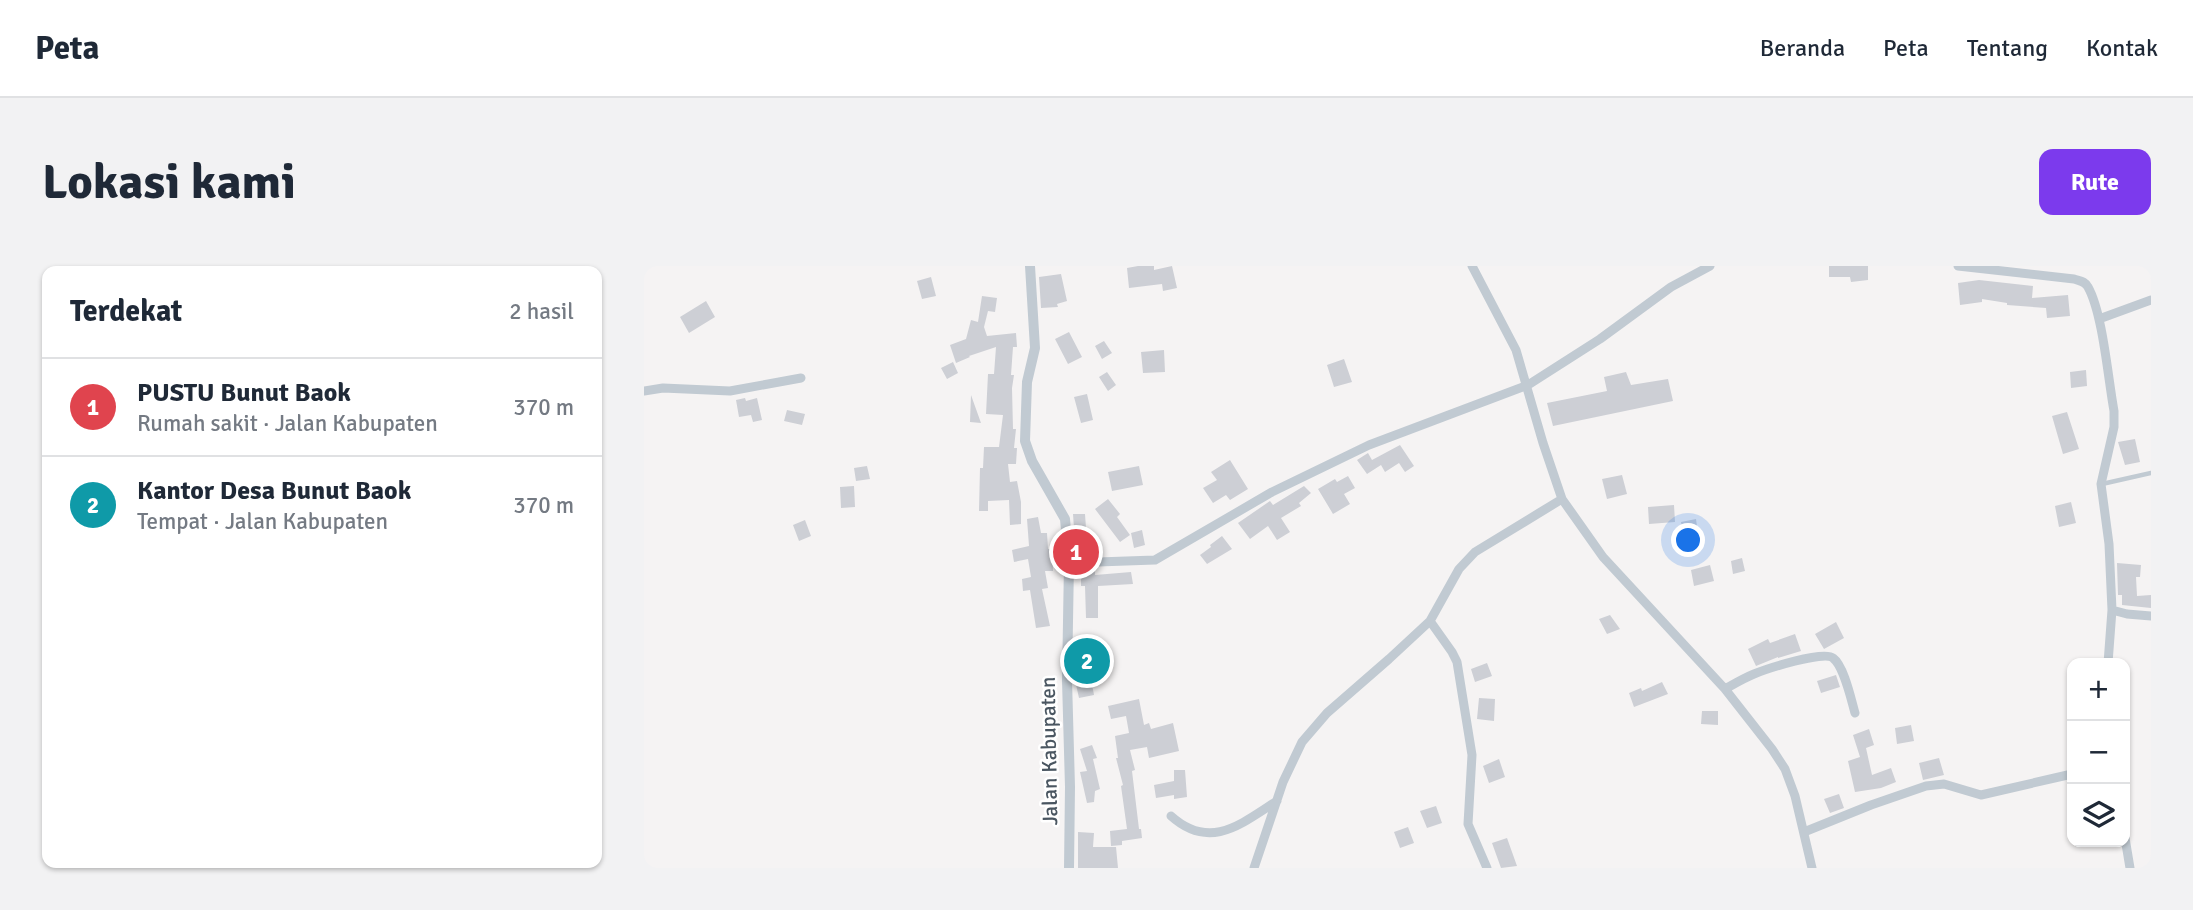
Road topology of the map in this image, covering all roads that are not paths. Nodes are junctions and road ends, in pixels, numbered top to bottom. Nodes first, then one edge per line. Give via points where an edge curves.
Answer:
1 (1030, 266) edge
2 (1472, 266) edge
3 (1710, 266) edge
4 (1958, 266) edge
5 (2011, 269) edge
6 (2151, 300) edge
7 (2099, 319) junction
8 (801, 378) dead end
9 (1528, 385) junction
10 (644, 391) edge
11 (2151, 473) edge
12 (2101, 484) junction
13 (1562, 499) junction
14 (1069, 563) junction
15 (2112, 610) junction
16 (2151, 616) edge
17 (1430, 621) junction
18 (2108, 658) edge
19 (1725, 689) junction
20 (1855, 713) dead end
21 (2067, 775) edge
22 (1277, 801) junction
23 (1171, 816) dead end
24 (1804, 832) junction
25 (2126, 847) edge
26 (1069, 868) edge
27 (1254, 868) edge
28 (1487, 868) edge
29 (1812, 868) edge
30 (2130, 868) edge

1 - 14 street, Jalan Kabupaten via 1035,348 1027,382 1025,441 1065,519
2 - 9 street via 1516,349
3 - 9 street via 1671,287
4 - 5 street
5 - 7 street via 2084,282
6 - 7 street
7 - 12 street via 2114,426
8 - 10 street via 730,391
9 - 13 street
9 - 14 street via 1368,445 1272,492 1155,560
11 - 12 lane
12 - 15 street
13 - 17 street via 1475,552 1459,569
13 - 19 street via 1603,557
14 - 26 street, Jalan Kabupaten
15 - 16 street
15 - 18 street
17 - 22 street via 1302,741
17 - 28 street via 1457,662 1472,755 1468,824
19 - 20 street via 1754,674 1829,655 1844,678
19 - 24 street via 1785,769
21 - 24 street via 1980,795 1944,784 1926,786
22 - 23 street via 1235,828 1214,834 1196,832
22 - 27 street
24 - 29 street
25 - 30 street

